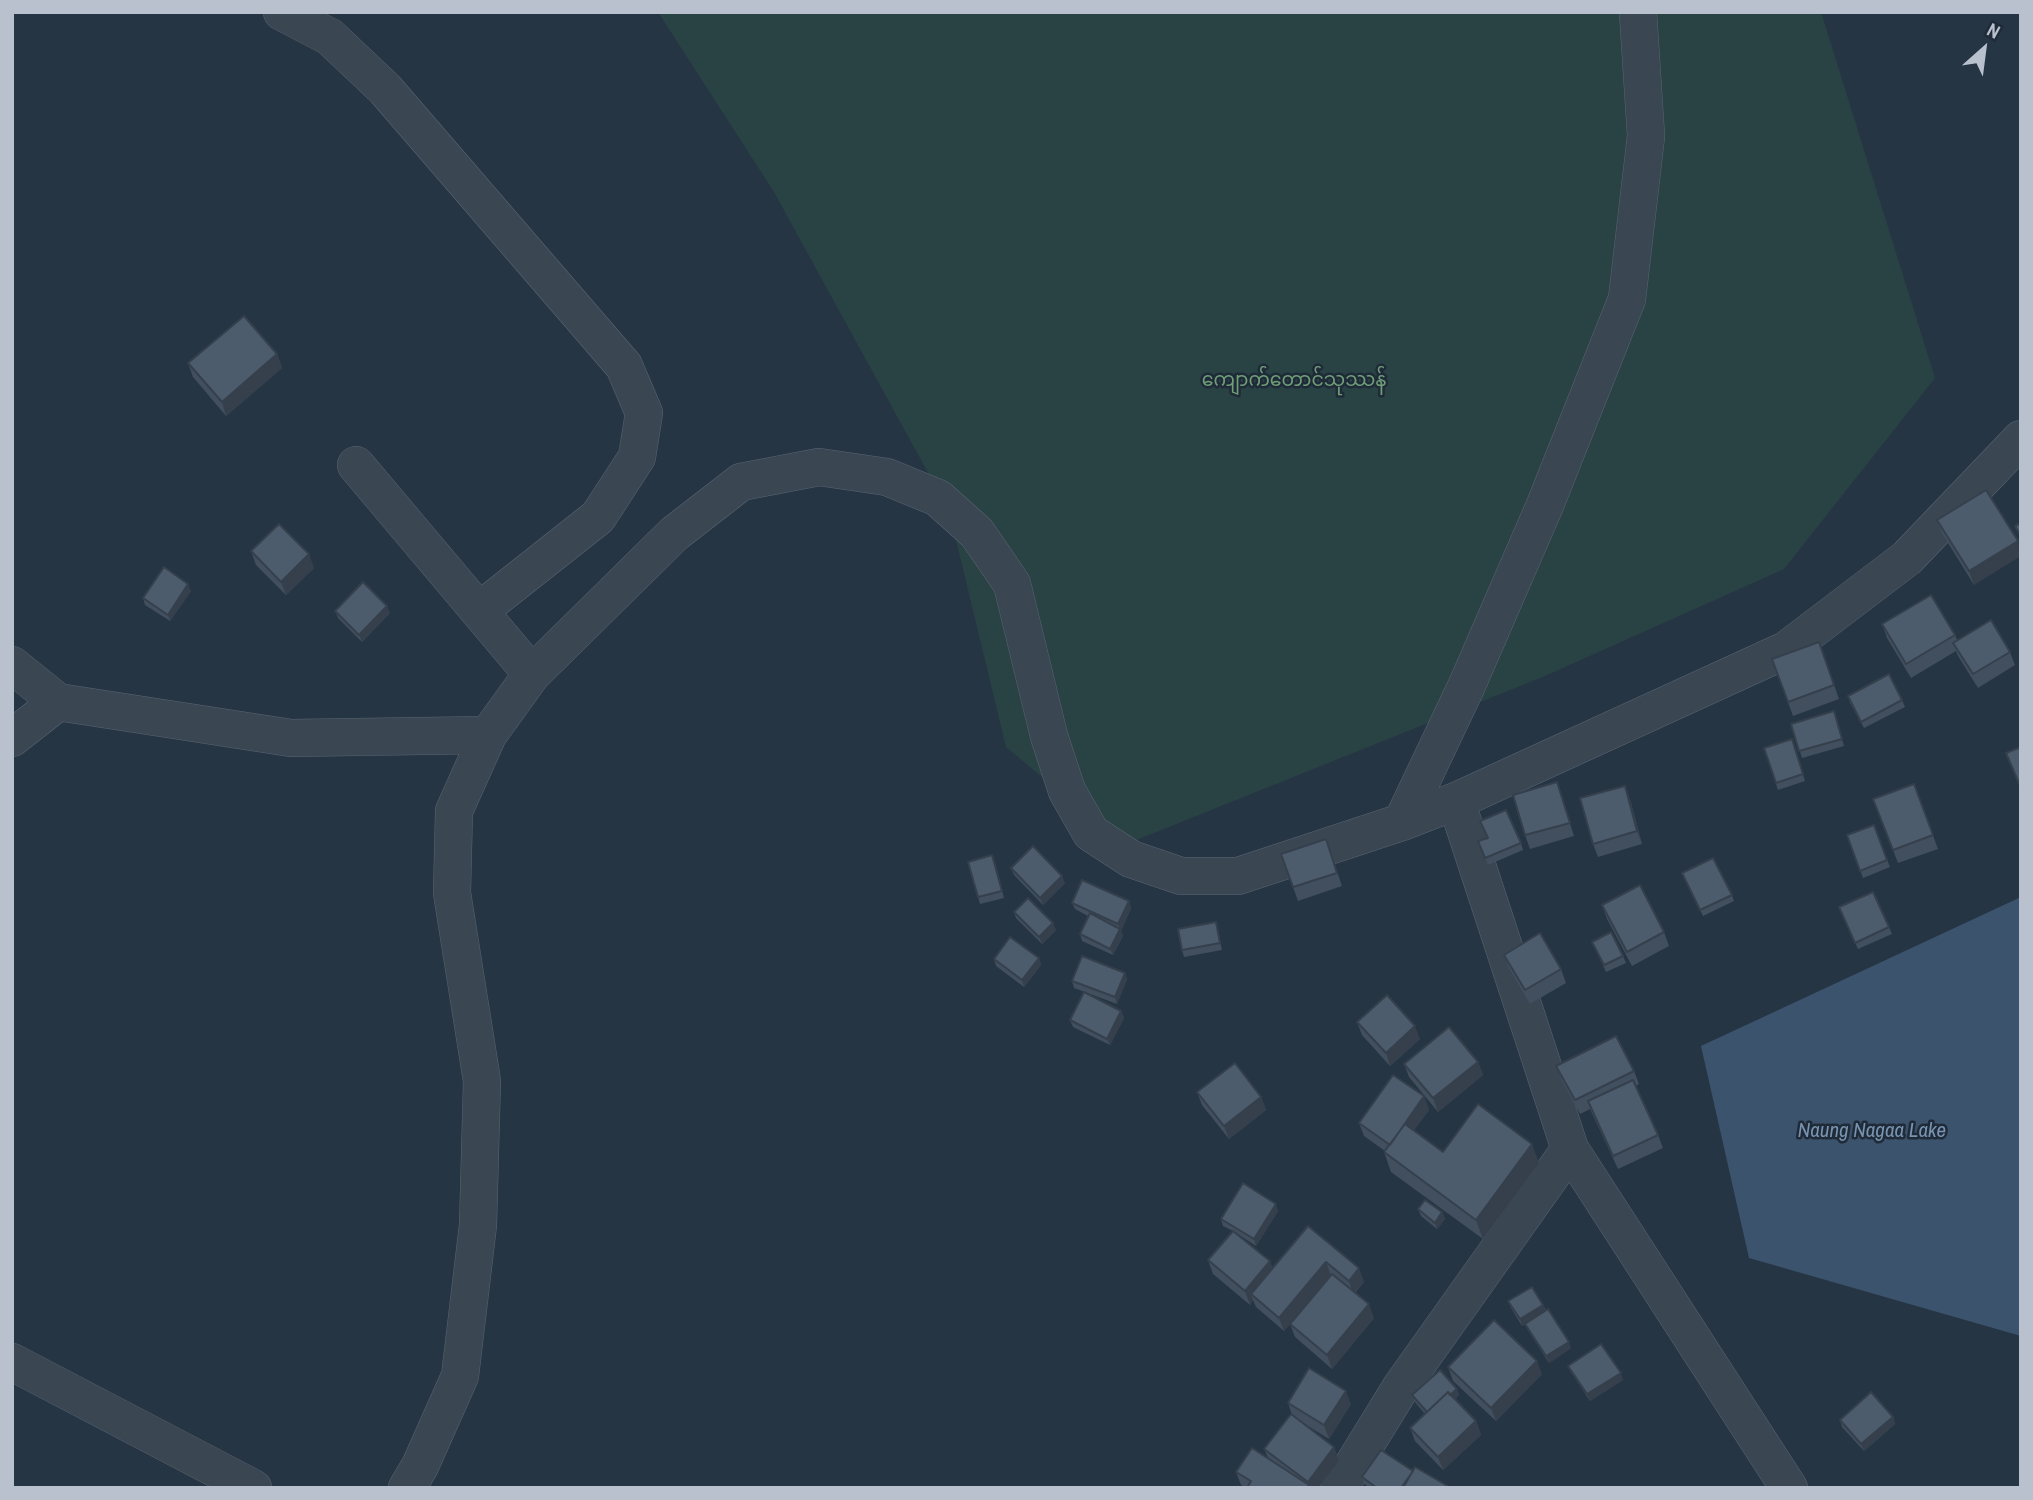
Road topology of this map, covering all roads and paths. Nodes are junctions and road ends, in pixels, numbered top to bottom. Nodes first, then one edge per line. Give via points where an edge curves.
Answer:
1 (282, 12) edge
2 (1638, 12) edge
3 (2021, 439) edge
4 (356, 466) dead end
5 (479, 611) junction
6 (12, 665) edge
7 (532, 674) junction
8 (58, 702) junction
9 (488, 735) junction
10 (12, 738) edge
11 (1456, 801) junction
12 (1402, 822) junction
13 (1570, 1149) junction
14 (12, 1362) edge
15 (253, 1488) edge
16 (407, 1488) edge
17 (1339, 1488) edge
18 (1789, 1488) edge

1 - 5 street via 330,37 385,89 624,366 644,413 637,457 598,517
2 - 12 street via 1646,136 1627,299 1545,505
3 - 11 street via 1907,558 1786,650
4 - 5 street
5 - 7 street
6 - 8 street
7 - 9 street
7 - 12 street via 674,534 741,482 819,467 887,477 938,498 977,533 1012,584 1049,736 1067,791 1091,833 1131,859 1181,876 1238,876
8 - 9 street via 291,738
8 - 10 street
9 - 16 street via 454,811 452,866 452,893 482,1081 478,1225 460,1376
11 - 12 street
11 - 13 street
13 - 17 street via 1401,1387
13 - 18 street
14 - 15 street

